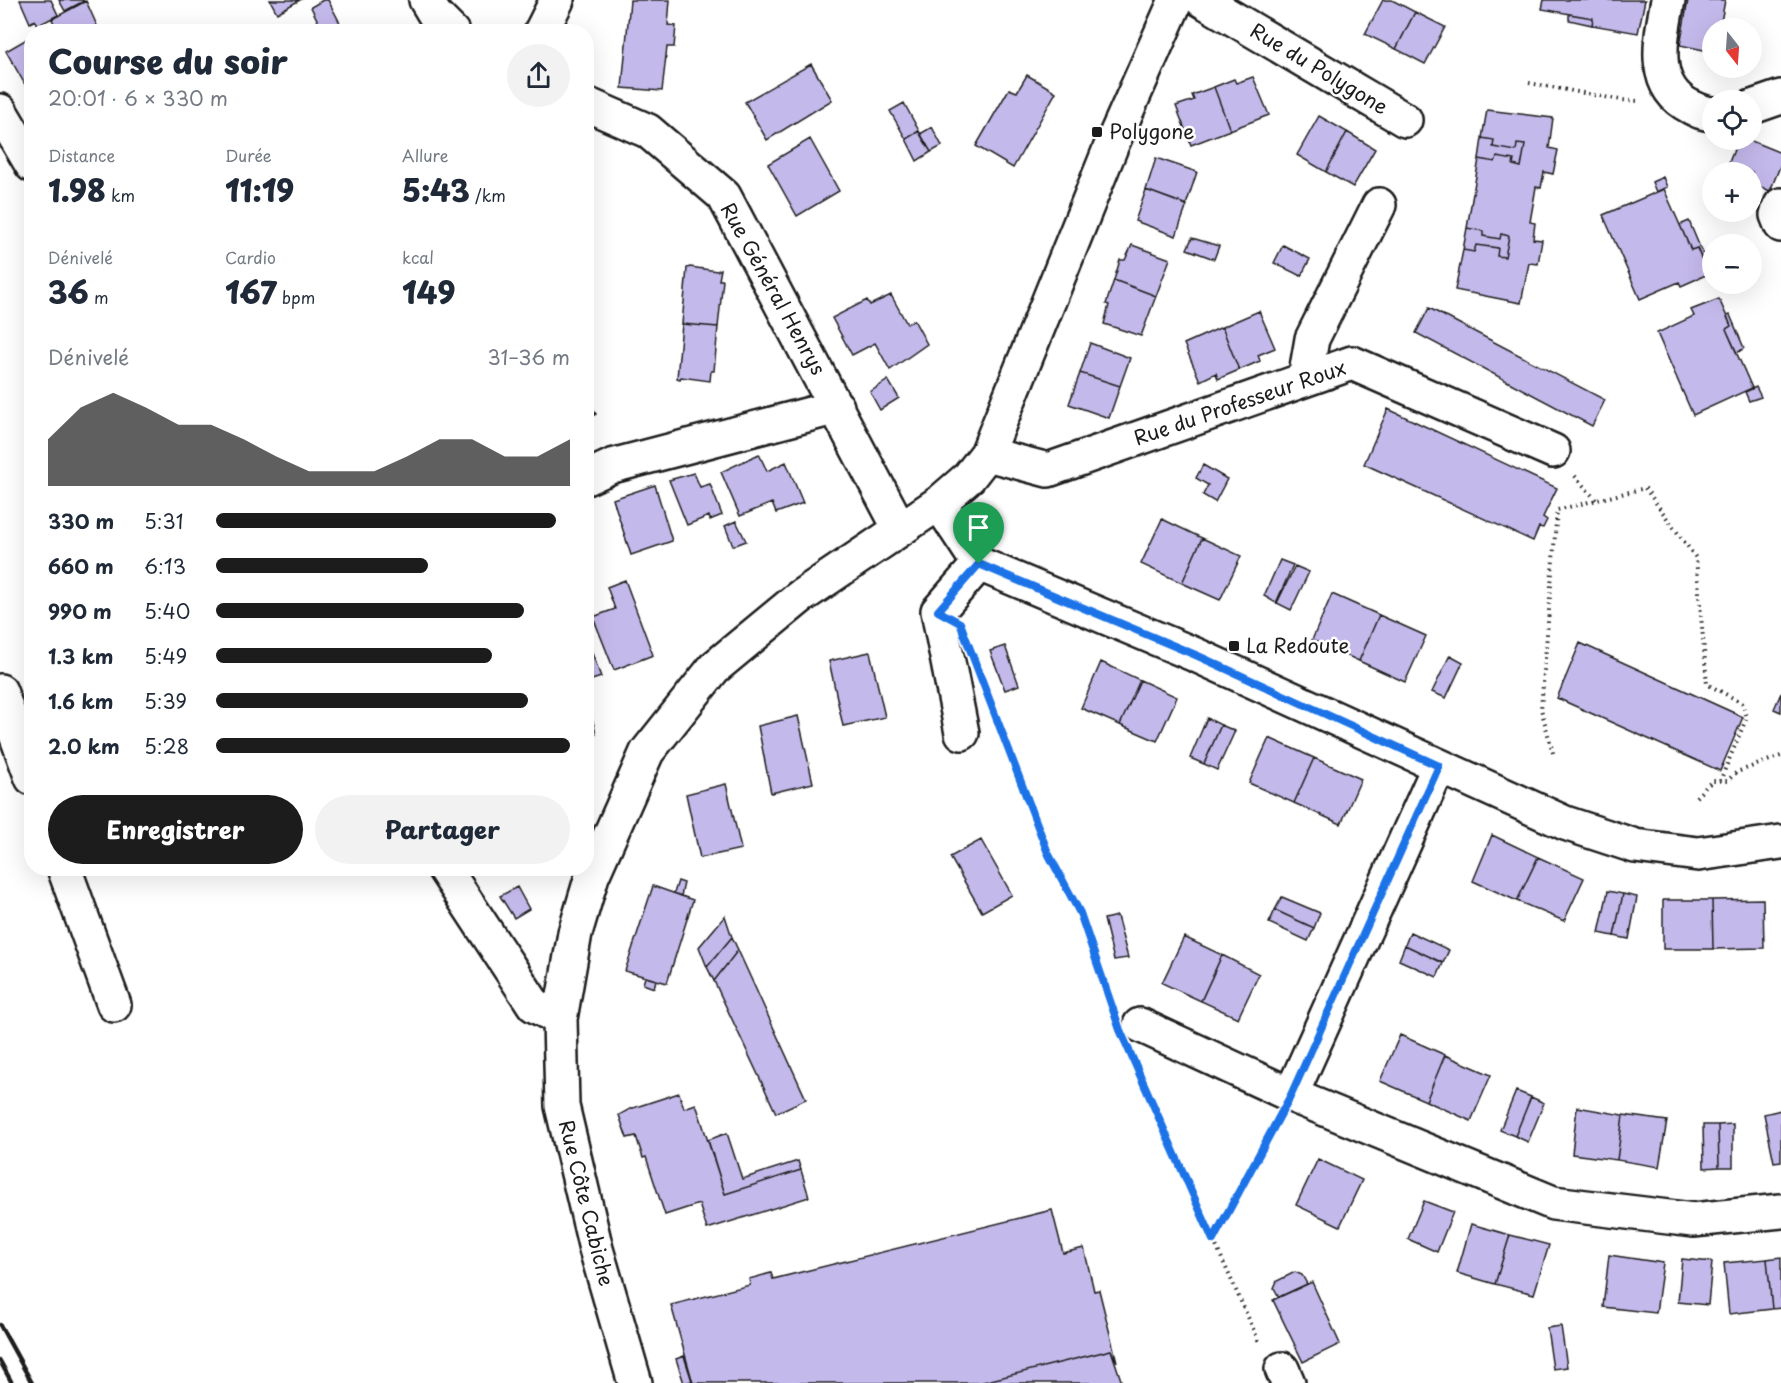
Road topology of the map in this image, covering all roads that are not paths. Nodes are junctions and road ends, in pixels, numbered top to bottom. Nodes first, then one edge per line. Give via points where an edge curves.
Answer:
1 (426, 0) edge
2 (557, 0) edge
3 (1176, 0) edge
4 (1202, 0) edge
5 (1668, 0) edge
6 (444, 24) edge
7 (545, 24) edge
8 (1781, 97) edge
9 (1762, 103) edge
10 (594, 107) edge
11 (0, 111) edge
12 (1702, 112) edge
13 (1405, 120) dead end
14 (24, 152) edge
15 (1379, 205) dead end
16 (1305, 379) junction
17 (837, 407) junction
18 (1553, 452) dead end
19 (987, 454) junction
20 (594, 474) edge
21 (939, 502) junction
22 (900, 529) junction
23 (979, 564) junction
24 (0, 692) edge
25 (962, 733) dead end
26 (24, 756) edge
27 (1439, 766) junction
28 (1781, 842) edge
29 (594, 871) edge
30 (67, 876) edge
31 (449, 876) edge
32 (592, 876) edge
33 (114, 1005) dead end
34 (560, 1018) junction
35 (1135, 1038) road end
36 (1291, 1095) junction
37 (1781, 1211) edge
38 (635, 1383) edge

1 - 6 street
2 - 7 street
3 - 19 street via 1112,144
4 - 13 street, Rue du Polygone
5 - 12 street via 1660,39 1661,76 1678,101
8 - 9 street
10 - 17 street, Rue Général Henrys via 648,131 724,196
11 - 14 street
15 - 16 street via 1312,339
16 - 18 street, Rue du Professeur Roux via 1352,363
16 - 19 street, Rue du Professeur Roux via 1048,470
17 - 20 street via 612,466
17 - 22 street, Rue Général Henrys
19 - 21 street via 969,477
21 - 22 street
21 - 23 street
22 - 29 street via 800,597 714,668 647,752
23 - 25 street via 938,611
23 - 27 street via 1198,656
24 - 26 street
27 - 28 street via 1565,823 1635,846 1698,854
27 - 36 street
30 - 33 street
31 - 34 street via 534,1005
32 - 34 street via 575,933
34 - 38 street, Rue Côte Cabiche via 561,1106 596,1249
35 - 36 street
36 - 37 street via 1554,1203 1693,1220

